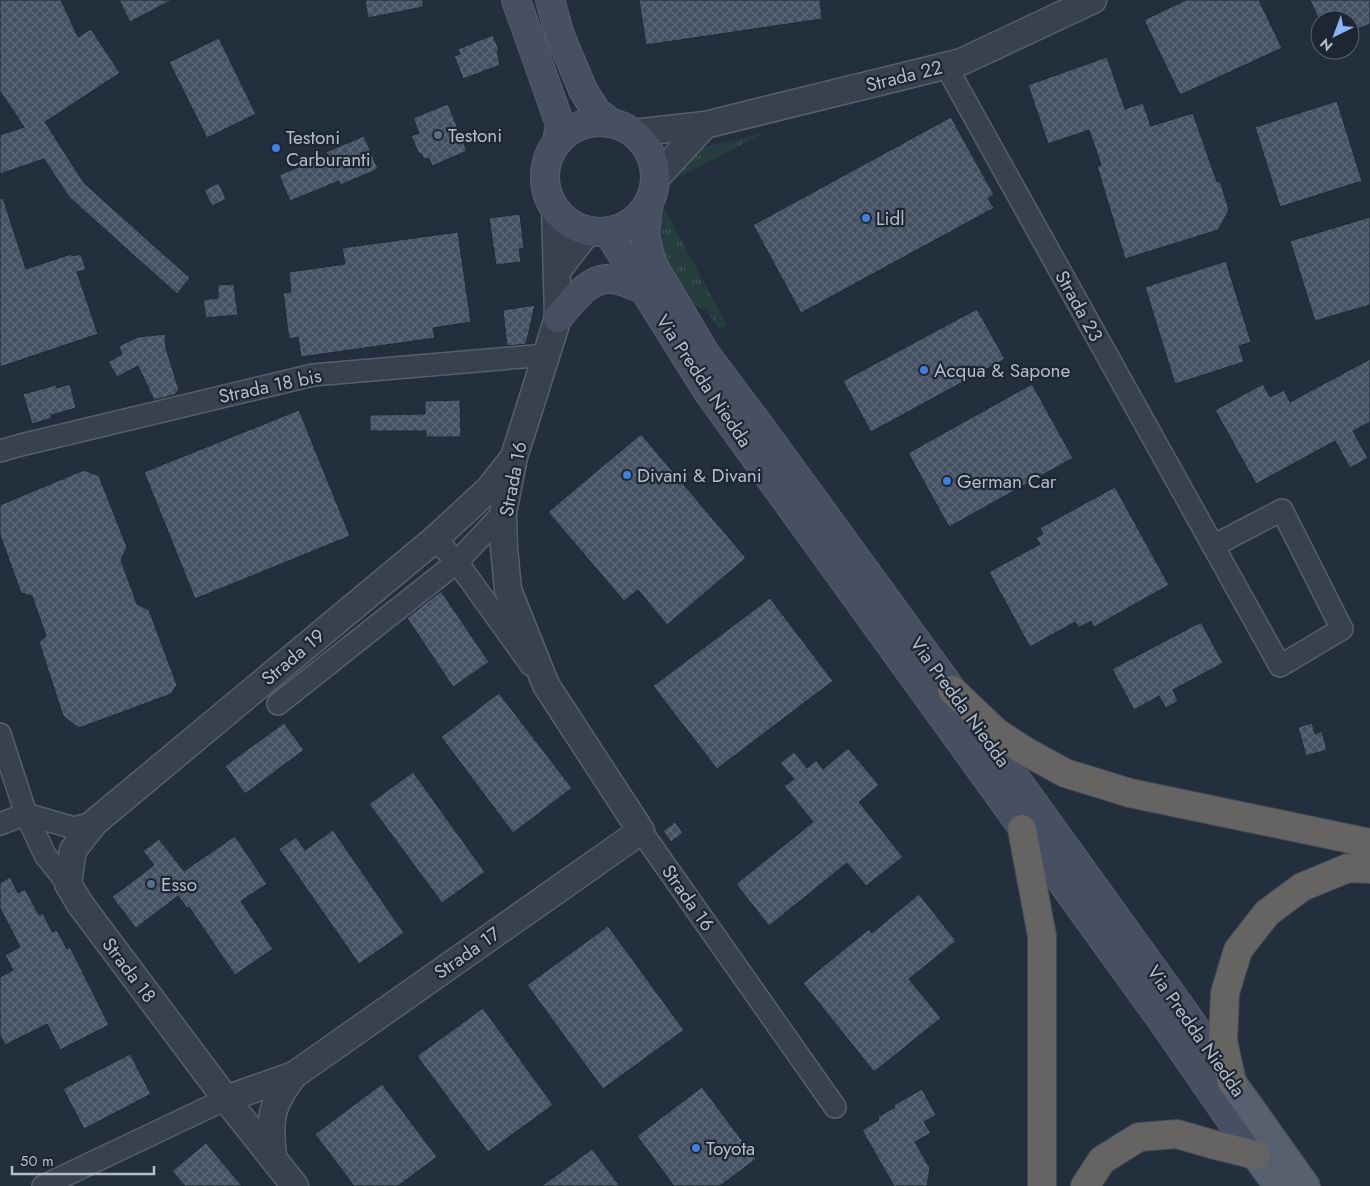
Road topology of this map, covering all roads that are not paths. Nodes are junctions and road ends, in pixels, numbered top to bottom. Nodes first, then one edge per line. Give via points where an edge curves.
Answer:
1 (516, 0) edge
2 (550, 0) edge
3 (1093, 0) edge
4 (946, 66) junction
5 (705, 124) junction
6 (622, 128) junction
7 (557, 142) junction
8 (656, 178) junction
9 (648, 205) junction
10 (555, 208) junction
11 (598, 231) junction
12 (557, 271) junction
13 (643, 289) junction
14 (558, 318) junction
15 (546, 355) junction
16 (0, 451) edge
17 (514, 457) junction
18 (489, 489) junction
19 (503, 513) junction
20 (435, 538) junction
21 (472, 546) junction
22 (1213, 546) junction
23 (457, 562) junction
24 (546, 685) junction
25 (952, 690) junction
26 (278, 704) dead end
27 (0, 734) edge
28 (26, 814) junction
29 (95, 822) junction
30 (0, 824) edge
31 (1022, 829) junction
32 (641, 831) junction
33 (1370, 843) edge
34 (1370, 868) edge
35 (68, 884) junction
36 (294, 1075) junction
37 (1232, 1082) junction
38 (226, 1099) junction
39 (835, 1107) dead end
40 (1255, 1155) junction
41 (273, 1157) junction
42 (43, 1186) edge
43 (295, 1186) edge
44 (1042, 1186) edge
45 (1085, 1186) edge
46 (1278, 1186) edge
47 (1306, 1186) edge

1 - 7 main road via 560,124
2 - 6 main road via 560,35 583,90 596,111
3 - 4 street, Strada 22
4 - 5 street, Strada 22
4 - 22 street, Strada 23
5 - 6 street, Strada 22
5 - 8 street
6 - 7 main road via 599,122 576,127
6 - 8 main road via 643,141 650,152
7 - 10 main road via 546,165 545,180
8 - 9 main road
9 - 11 main road via 624,227
9 - 25 main road, Via Predda Niedda via 645,235 652,263 704,354 762,428
10 - 11 main road via 575,226
10 - 12 street, Strada 16
11 - 12 street
11 - 13 main road, Via Predda Niedda
12 - 14 street, Strada 16
13 - 14 main road via 614,278 598,279
13 - 31 main road, Via Predda Niedda via 708,392
14 - 15 street, Strada 16
15 - 16 street, Strada 18 bis via 313,375
15 - 17 street, Strada 16
17 - 18 street, Strada 19
17 - 19 street, Strada 16
18 - 20 street, Strada 19
18 - 21 street, Strada 19
19 - 21 street
19 - 24 street, Strada 16 via 508,590
20 - 23 street, Strada 16
20 - 29 street, Strada 19
21 - 23 street
22 - 22 street, Strada 23 via 1282,510 1342,629 1280,666
23 - 24 street, Strada 16
23 - 26 street
24 - 32 street, Strada 16
25 - 33 highway via 996,732 1065,772 1130,792
25 - 37 main road, Via Predda Niedda
27 - 28 street, Strada 18
28 - 29 street, Strada 19 via 74,828
28 - 30 street
28 - 35 street, Strada 18 via 45,855
29 - 35 street, Strada 19 via 73,850
31 - 40 main road, Via Predda Niedda via 1164,1022
31 - 44 highway via 1042,936
32 - 36 street, Strada 17
32 - 39 street, Strada 16
34 - 37 highway via 1348,868 1302,887 1267,913 1238,950 1225,993 1223,1041
35 - 38 street, Strada 18
36 - 38 street, Strada 17
36 - 41 street, Strada 17 via 280,1093 272,1114
37 - 47 main road, Via Predda Niedda
38 - 41 street, Strada 18
38 - 42 street
40 - 45 highway via 1178,1134 1139,1137 1102,1160
40 - 46 main road, Via Predda Niedda
41 - 43 street, Strada 18

